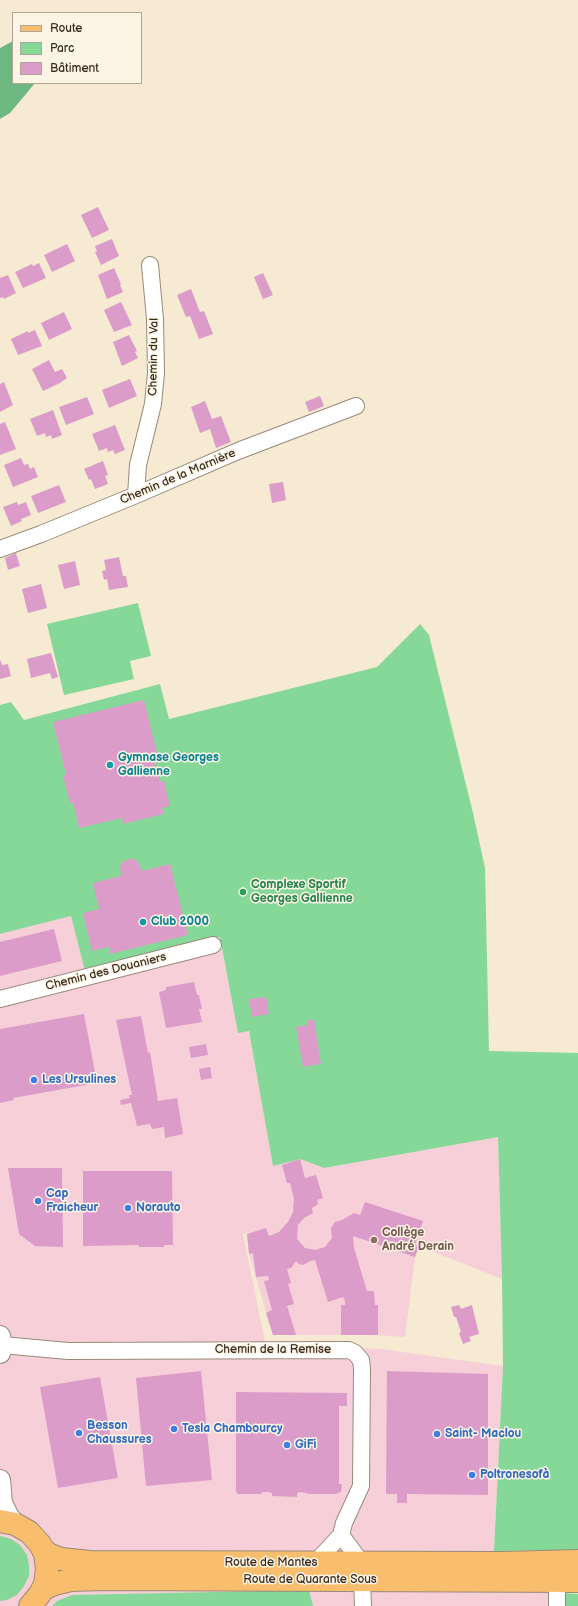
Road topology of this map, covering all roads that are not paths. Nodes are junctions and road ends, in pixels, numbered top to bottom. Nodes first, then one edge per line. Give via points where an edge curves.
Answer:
1 (150, 265) dead end
2 (356, 406) dead end
3 (136, 495) junction
4 (0, 549) edge
5 (213, 945) dead end
6 (0, 999) edge
7 (1, 1345) edge
8 (0, 1480) edge
9 (7, 1522) edge
10 (342, 1535) junction
11 (43, 1549) junction
12 (578, 1561) edge
13 (314, 1563) junction
14 (362, 1571) junction
15 (567, 1581) edge
16 (43, 1589) junction
17 (30, 1606) edge
18 (363, 1606) edge
19 (557, 1606) edge

1 - 3 street, Chemin du Val via 156,373 153,404 138,465
2 - 3 street, Chemin de la Marnière via 238,451
3 - 4 street, Chemin de la Marnière
5 - 6 street, Chemin des Douaniers
7 - 10 street, Chemin de la Remise via 68,1351 349,1350 355,1353 362,1369 361,1486 344,1523
8 - 9 street via 2,1503 9,1517
9 - 11 main road via 25,1528
10 - 13 street, Chemin de la Remise
10 - 14 street
11 - 13 main road, Route de Mantes via 54,1557 87,1562
11 - 16 main road via 47,1569
12 - 14 main road, Route de Mantes
13 - 14 main road, Route de Mantes
14 - 15 main road, Route de Quarante Sous
14 - 16 main road, Route de Quarante Sous via 80,1580 62,1582
14 - 18 street
15 - 19 street
16 - 17 main road

